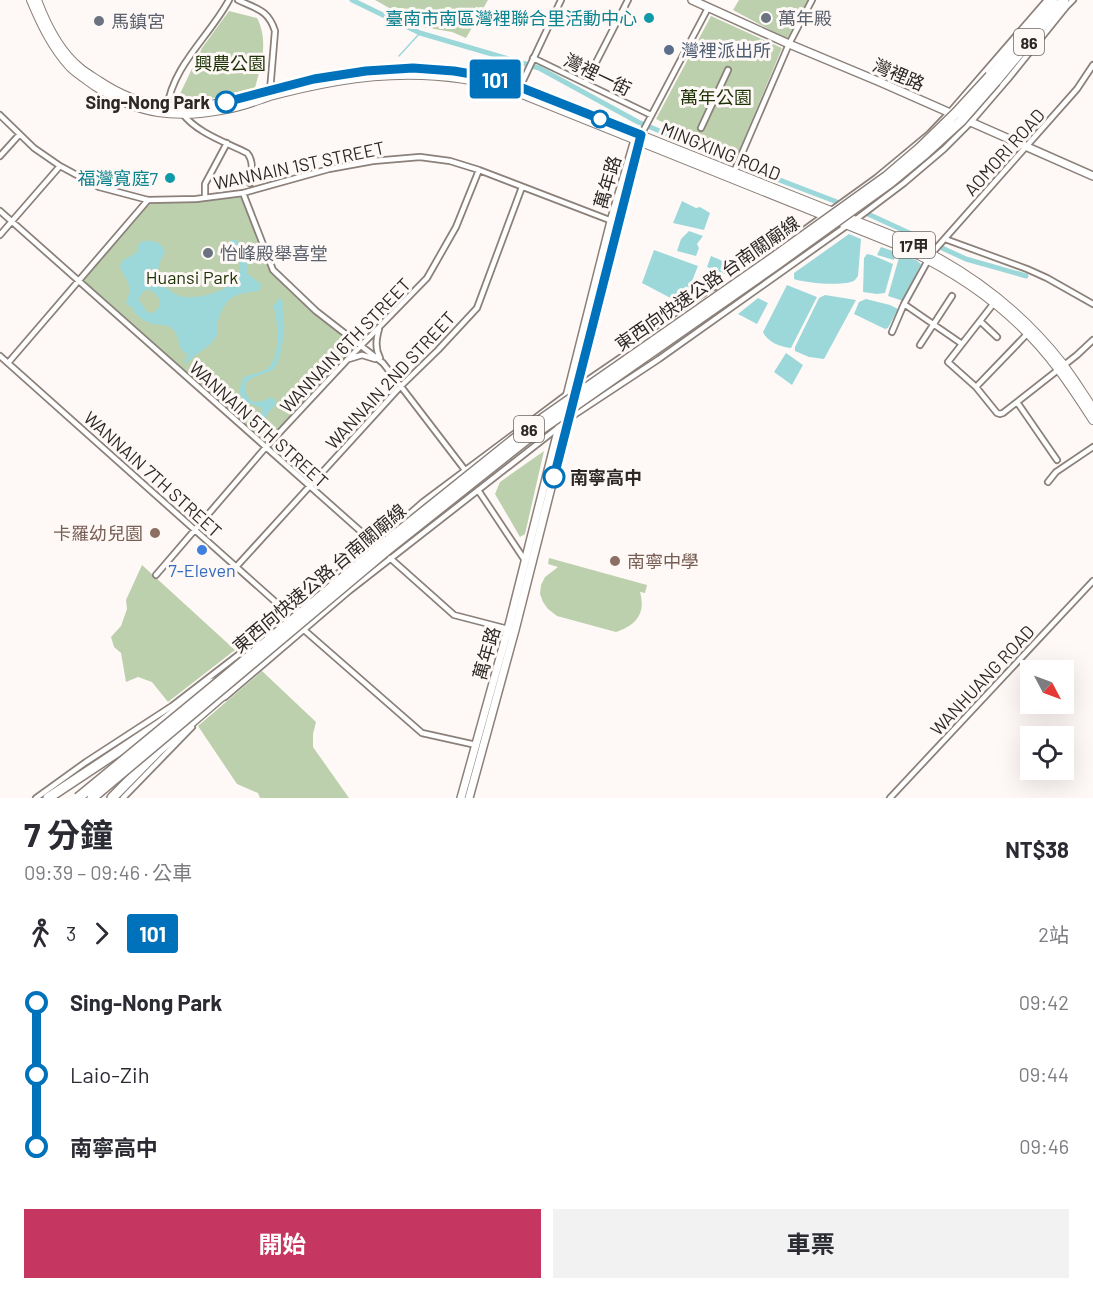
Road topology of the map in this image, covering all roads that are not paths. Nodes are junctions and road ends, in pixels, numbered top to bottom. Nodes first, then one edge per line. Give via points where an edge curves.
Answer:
1 (31, 0) edge
2 (37, 0) edge
3 (228, 0) edge
4 (238, 0) edge
5 (561, 0) edge
6 (628, 0) edge
7 (692, 0) edge
8 (812, 0) edge
9 (1047, 0) edge
10 (1073, 0) edge
11 (1061, 1) edge
12 (708, 8) junction
13 (789, 44) junction
14 (533, 58) junction
15 (1093, 65) edge
16 (728, 70) dead end
17 (993, 79) junction
18 (586, 82) junction
19 (520, 87) junction
20 (270, 93) junction
21 (167, 111) junction
22 (181, 111) junction
23 (950, 112) junction
24 (0, 115) edge
25 (650, 116) junction
26 (971, 122) junction
27 (701, 128) dead end
28 (19, 135) junction
29 (640, 136) junction
30 (227, 143) junction
31 (1027, 146) junction
32 (0, 156) edge
33 (60, 166) junction
34 (479, 170) junction
35 (734, 172) junction
36 (1093, 176) edge
37 (250, 183) dead end
38 (522, 187) junction
39 (243, 193) junction
40 (205, 198) junction
41 (148, 200) junction
42 (0, 211) edge
43 (827, 213) junction
44 (11, 222) junction
45 (615, 222) junction
46 (851, 223) junction
47 (0, 235) edge
48 (945, 239) junction
49 (931, 255) junction
50 (78, 281) junction
51 (952, 296) dead end
52 (994, 303) junction
53 (904, 304) junction
54 (1093, 304) edge
55 (980, 321) junction
56 (933, 324) junction
57 (379, 328) junction
58 (1030, 331) junction
59 (892, 332) dead end
60 (997, 337) dead end
61 (1093, 340) edge
62 (962, 344) junction
63 (920, 345) dead end
64 (361, 346) junction
65 (0, 356) edge
66 (348, 359) junction
67 (8, 363) junction
68 (383, 363) junction
69 (1061, 367) junction
70 (400, 387) junction
71 (976, 387) junction
72 (577, 388) junction
73 (568, 394) junction
74 (1017, 402) junction
75 (1093, 409) edge
76 (568, 419) junction
77 (1093, 420) edge
78 (559, 427) junction
79 (266, 447) junction
80 (1093, 447) edge
81 (1057, 460) dead end
82 (465, 470) junction
83 (1048, 482) dead end
84 (309, 486) junction
85 (478, 489) junction
86 (195, 530) junction
87 (375, 544) junction
88 (390, 558) junction
89 (528, 565) junction
90 (236, 567) junction
91 (156, 575) dead end
92 (1093, 581) edge
93 (288, 613) junction
94 (303, 629) junction
95 (511, 629) junction
96 (233, 680) junction
97 (220, 681) junction
98 (479, 746) junction
99 (51, 796) edge
100 (36, 798) edge
101 (78, 798) edge
102 (92, 798) edge
103 (112, 798) edge
104 (123, 798) edge
105 (461, 798) edge
106 (469, 798) edge
107 (890, 798) edge

1 - 21 main road, MINGXING ROAD / 17甲 via 48,38 74,71 116,98 146,109
2 - 21 main road, MINGXING ROAD / 17甲 via 52,33 79,67 124,96
3 - 21 street via 181,67
4 - 20 street via 267,14 272,22 275,31
5 - 14 street
6 - 18 street
7 - 12 street, 灣裡路
8 - 13 street
9 - 23 street
10 - 26 street
11 - 17 highway, 東西向快速公路 台南關廟線 / 86
12 - 13 street, 灣裡路
12 - 25 street
13 - 23 street, 灣裡路
13 - 35 street
14 - 18 street, 灣裡一街
14 - 19 street
15 - 31 street, AOMORI ROAD
16 - 27 street
17 - 96 highway, 東西向快速公路 台南關廟線 / 86, bridge via 962,121 891,182 527,439
17 - 97 highway, 東西向快速公路 台南關廟線 / 86, bridge via 886,177 522,433
18 - 25 street, 灣裡一街
19 - 20 main road, MINGXING ROAD / 17甲 via 473,74 413,68 333,75
19 - 29 main road, MINGXING ROAD / 17甲
20 - 22 main road, MINGXING ROAD / 17甲 via 228,109
20 - 29 main road, MINGXING ROAD / 17甲 via 367,77 454,77 509,90
21 - 22 main road, MINGXING ROAD / 17甲
22 - 30 street via 194,124
23 - 26 street, 灣裡路
23 - 43 street via 894,163
24 - 28 street, WANNAIN 1ST STREET
25 - 29 street
26 - 31 street, 灣裡路
26 - 46 street via 904,183
28 - 32 street
28 - 33 street, WANNAIN 1ST STREET
29 - 35 main road, MINGXING ROAD / 17甲
29 - 45 street, 萬年路
30 - 37 street via 251,158
30 - 40 street via 205,184
31 - 36 street, 灣裡路
31 - 48 street, AOMORI ROAD
33 - 41 street, WANNAIN 1ST STREET via 99,187
33 - 44 street
34 - 38 street, WANNAIN 1ST STREET
34 - 39 street, WANNAIN 1ST STREET via 427,157 373,161
34 - 57 street, WANNAIN 6TH STREET via 456,227 427,278
35 - 43 main road, MINGXING ROAD / 17甲
38 - 45 street, WANNAIN 1ST STREET
38 - 70 street, WANNAIN 2ND STREET via 477,308
39 - 40 street, WANNAIN 1ST STREET
39 - 64 street via 273,270
40 - 41 street, WANNAIN 1ST STREET
41 - 50 street
42 - 44 street, WANNAIN 5TH STREET
43 - 46 main road, MINGXING ROAD / 17甲
43 - 72 street
44 - 47 street
44 - 50 street, WANNAIN 5TH STREET
45 - 72 street, 萬年路
45 - 73 street, 萬年路
46 - 49 main road, MINGXING ROAD / 17甲 via 896,237
46 - 76 street
48 - 49 street, AOMORI ROAD
48 - 54 street via 1027,269
49 - 52 main road, MINGXING ROAD / 17甲
49 - 53 street, AOMORI ROAD
49 - 58 main road, MINGXING ROAD / 17甲 via 999,298
50 - 67 street
50 - 79 street, WANNAIN 5TH STREET
51 - 56 street
52 - 55 street
52 - 58 main road, MINGXING ROAD / 17甲
53 - 56 street
53 - 59 street, AOMORI ROAD
55 - 60 street
55 - 62 street
56 - 62 street
56 - 63 street
57 - 64 street, WANNAIN 6TH STREET
57 - 68 street via 376,348
58 - 69 main road, MINGXING ROAD / 17甲
58 - 71 street
61 - 69 street
62 - 71 street via 948,362
64 - 66 street, WANNAIN 6TH STREET
64 - 68 street
65 - 67 street, WANNAIN 7TH STREET
66 - 68 street via 369,356
66 - 79 street, WANNAIN 6TH STREET
67 - 86 street, WANNAIN 7TH STREET
68 - 70 street
69 - 74 street
69 - 75 main road, MINGXING ROAD / 17甲
69 - 77 main road, MINGXING ROAD / 17甲
70 - 82 street
70 - 84 street, WANNAIN 2ND STREET
71 - 74 street via 997,413 1004,413
72 - 73 street
72 - 76 street, 萬年路
73 - 78 street, 萬年路
73 - 82 street
74 - 81 street
76 - 78 street
76 - 89 street, 萬年路
78 - 85 street
78 - 89 street, 萬年路
79 - 84 street, WANNAIN 5TH STREET
79 - 86 street, WANNAIN 6TH STREET
80 - 83 street
82 - 87 street
84 - 87 street, WANNAIN 5TH STREET
84 - 90 street, WANNAIN 2ND STREET
85 - 88 street
85 - 89 street
86 - 90 street, WANNAIN 7TH STREET
86 - 91 street, WANNAIN 6TH STREET
87 - 88 street, WANNAIN 5TH STREET
87 - 93 street
88 - 94 street
88 - 95 street, WANNAIN 5TH STREET via 454,615
89 - 95 street, 萬年路
90 - 93 street, WANNAIN 7TH STREET
92 - 107 street, WANHUANG ROAD
93 - 94 street, WANNAIN 7TH STREET
93 - 100 street via 172,706
94 - 98 street via 422,733
94 - 104 street via 196,723
95 - 98 street, 萬年路
96 - 102 highway, 東西向快速公路 台南關廟線 / 86, bridge
96 - 103 highway, bridge via 224,693
97 - 99 highway, bridge via 210,684 161,723
97 - 101 highway, 東西向快速公路 台南關廟線 / 86, bridge
98 - 105 street, 萬年路
98 - 106 street, 萬年路

